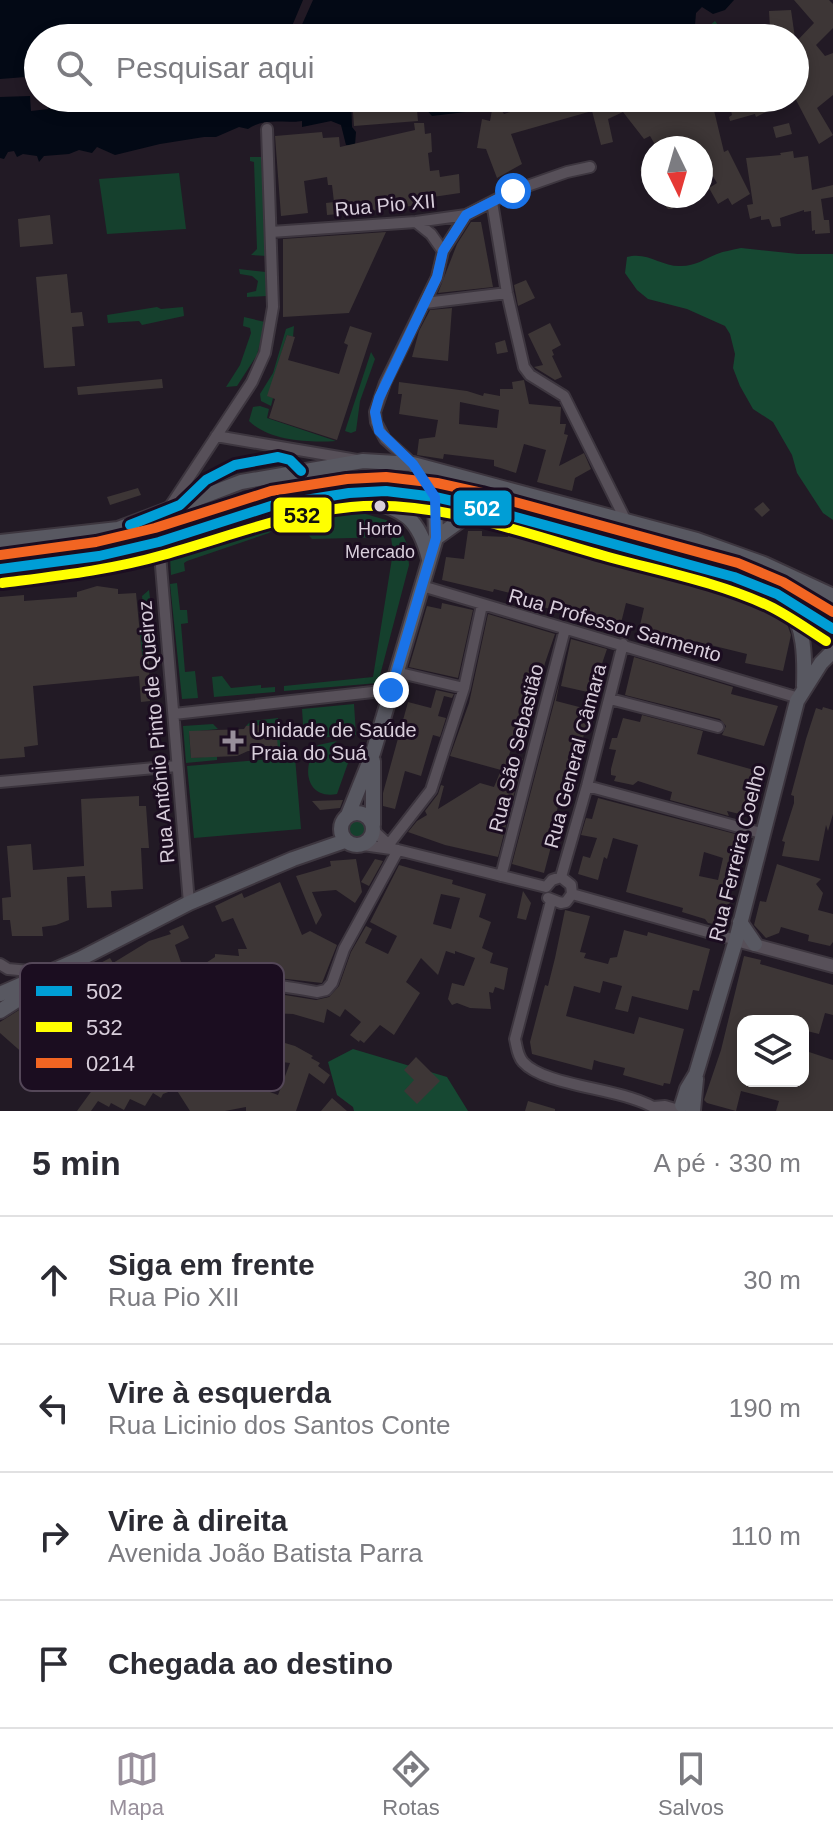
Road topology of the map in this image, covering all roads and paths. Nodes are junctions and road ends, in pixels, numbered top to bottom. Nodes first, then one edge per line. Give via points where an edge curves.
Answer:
1 (267, 129) dead end
2 (590, 167) dead end
3 (492, 202) junction
4 (466, 215) junction
5 (416, 222) junction
6 (271, 232) junction
7 (443, 251) junction
8 (507, 293) junction
9 (425, 303) junction
10 (216, 436) junction
11 (363, 461) junction
12 (413, 464) junction
13 (349, 493) junction
14 (435, 497) junction
15 (479, 507) junction
16 (167, 511) junction
17 (626, 521) junction
18 (436, 538) junction
19 (0, 542) edge
20 (159, 542) junction
21 (429, 561) junction
22 (0, 569) edge
23 (784, 573) junction
24 (422, 586) junction
25 (833, 596) edge
26 (789, 601) junction
27 (482, 605) junction
28 (833, 611) edge
29 (565, 629) junction
30 (832, 632) edge
31 (623, 644) junction
32 (833, 651) edge
33 (396, 672) junction
34 (464, 688) junction
35 (391, 690) junction
36 (801, 693) junction
37 (610, 699) junction
38 (174, 714) junction
39 (718, 727) dead end
40 (373, 753) junction
41 (177, 766) junction
42 (0, 782) edge
43 (587, 786) junction
44 (344, 820) junction
45 (374, 828) junction
46 (761, 833) junction
47 (345, 841) junction
48 (363, 845) junction
49 (392, 848) junction
50 (293, 859) junction
51 (501, 876) junction
52 (561, 877) junction
53 (546, 887) junction
54 (572, 894) junction
55 (551, 901) junction
56 (189, 903) junction
57 (740, 922) junction
58 (736, 940) junction
59 (755, 944) junction
60 (80, 959) junction
61 (70, 963) edge
62 (74, 963) edge
63 (0, 964) edge
64 (833, 966) edge
65 (20, 972) edge
66 (20, 985) edge
67 (284, 986) edge
68 (0, 994) edge
69 (20, 998) edge
70 (0, 1011) edge
71 (656, 1109) edge
72 (683, 1109) edge

1 - 6 street, Rua Antônio Pinto de Queiroz
2 - 3 street, Rua Pio XII
3 - 4 street, Rua Pio XII
3 - 8 street
4 - 5 street, Rua Pio XII
4 - 7 street
5 - 6 street, Rua Pio XII
5 - 7 street
6 - 10 street, Rua Antônio Pinto de Queiroz via 273,311 265,353
7 - 9 street
8 - 9 street
8 - 17 street via 524,367 564,396
9 - 12 street via 375,412 385,439
10 - 11 street
10 - 16 street, Rua Antônio Pinto de Queiroz
11 - 12 main road
11 - 16 main road via 241,482
12 - 14 main road
12 - 17 main road
13 - 14 main road
13 - 20 main road via 274,505
13 - 21 main road via 400,511 419,528
14 - 15 main road
14 - 18 main road
15 - 18 main road
15 - 26 main road via 734,577
16 - 19 main road via 118,529
16 - 20 street, Rua Antônio Pinto de Queiroz
17 - 23 main road via 697,540
18 - 21 main road
20 - 22 main road
20 - 38 street, Rua Antônio Pinto de Queiroz
21 - 24 main road
23 - 25 main road
23 - 28 main road
24 - 27 street, Rua Professor Sarmento
24 - 33 main road
26 - 30 main road
26 - 36 main road via 805,647
27 - 29 street, Rua Professor Sarmento
27 - 34 street
29 - 31 street, Rua Professor Sarmento
29 - 51 street, Rua São Sebastião
31 - 36 street, Rua Professor Sarmento
31 - 37 street, Rua General Câmara
32 - 36 main road, Rua Ferreira Coelho
33 - 34 street
33 - 35 main road
34 - 49 street via 431,790
35 - 38 street
35 - 40 main road
36 - 46 main road, Rua Ferreira Coelho
37 - 39 street
37 - 43 street, Rua General Câmara
38 - 41 street, Rua Antônio Pinto de Queiroz
40 - 44 main road
40 - 45 main road
41 - 42 street
41 - 56 street, Rua Antônio Pinto de Queiroz
43 - 46 street
43 - 52 street, Rua General Câmara
44 - 45 main road via 362,813
44 - 47 main road
44 - 50 main road
45 - 48 main road
45 - 49 street
46 - 57 main road, Rua Ferreira Coelho
47 - 48 main road
47 - 50 main road
48 - 49 street
49 - 51 street
49 - 67 street via 332,983 317,992
50 - 56 main road
51 - 53 street
52 - 53 street
52 - 54 street via 569,881
53 - 55 street
54 - 55 street via 566,902
54 - 58 street
55 - 71 street via 515,1039 518,1055 535,1072
56 - 60 main road
57 - 58 main road, Rua Ferreira Coelho
57 - 59 main road
58 - 59 street
58 - 72 main road, Rua Ferreira Coelho
59 - 64 street
60 - 61 main road
60 - 62 main road
63 - 65 street
66 - 68 main road
69 - 70 main road
71 - 72 street

